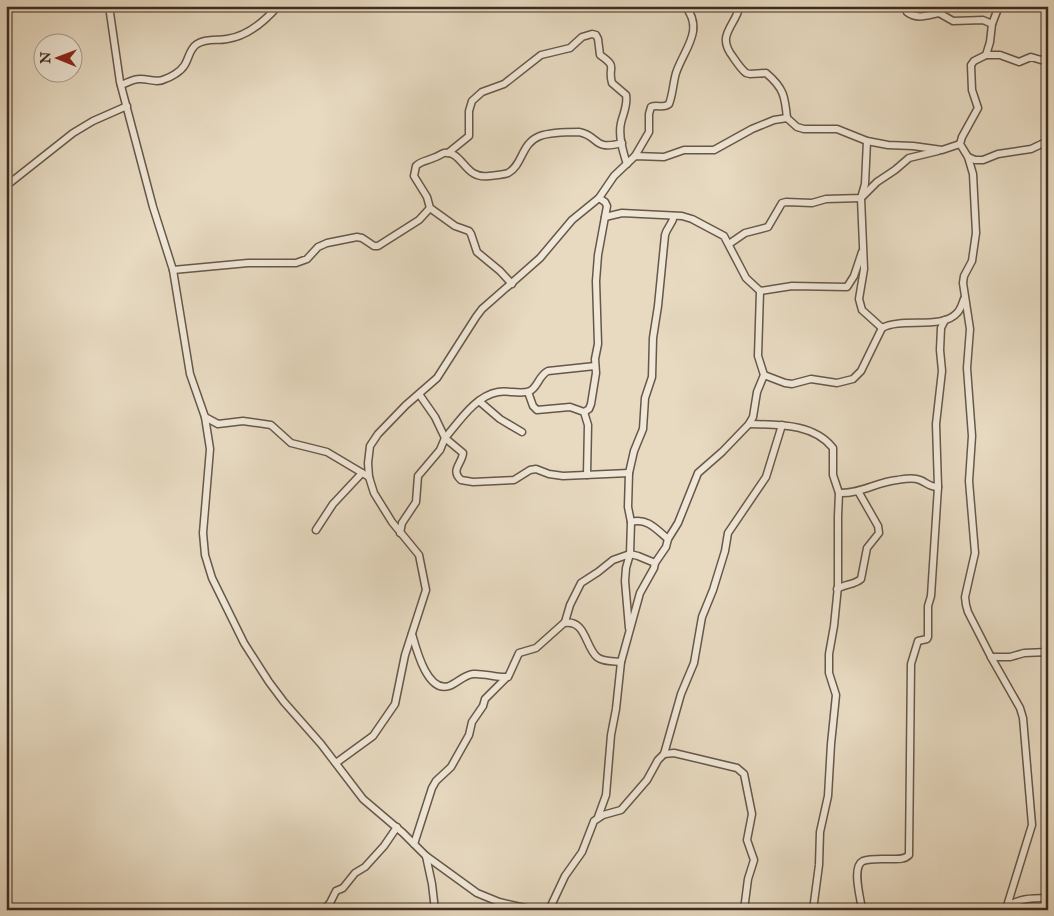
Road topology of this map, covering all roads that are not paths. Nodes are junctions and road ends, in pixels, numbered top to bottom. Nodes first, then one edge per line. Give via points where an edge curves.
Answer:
1 (109, 6) edge
2 (278, 6) edge
3 (685, 6) edge
4 (740, 6) edge
5 (905, 6) edge
6 (999, 6) edge
7 (992, 24) junction
8 (986, 55) junction
9 (1048, 57) edge
10 (121, 85) junction
11 (127, 106) junction
12 (787, 118) junction
13 (867, 141) junction
14 (1048, 141) edge
15 (622, 143) junction
16 (960, 144) junction
17 (942, 150) junction
18 (448, 154) junction
19 (635, 156) junction
20 (968, 158) junction
21 (627, 164) junction
22 (6, 186) edge
23 (599, 198) junction
24 (861, 198) junction
25 (430, 208) junction
26 (605, 216) junction
27 (674, 216) junction
28 (729, 244) junction
29 (864, 246) junction
30 (173, 270) junction
31 (512, 284) junction
32 (760, 291) junction
33 (964, 299) junction
34 (945, 320) junction
35 (882, 328) junction
36 (595, 366) junction
37 (764, 375) junction
38 (528, 392) junction
39 (420, 394) junction
40 (479, 400) junction
41 (584, 412) junction
42 (205, 418) junction
43 (749, 424) junction
44 (782, 425) junction
45 (522, 432) dead end
46 (445, 438) junction
47 (362, 473) junction
48 (629, 473) junction
49 (587, 475) junction
50 (369, 477) junction
51 (938, 487) junction
52 (858, 491) junction
53 (840, 492) junction
54 (632, 522) junction
55 (316, 530) dead end
56 (400, 532) junction
57 (668, 539) junction
58 (630, 554) junction
59 (655, 563) junction
60 (838, 589) junction
61 (565, 622) junction
62 (412, 633) junction
63 (629, 634) junction
64 (1048, 652) edge
65 (991, 657) junction
66 (620, 662) junction
67 (508, 677) junction
68 (664, 754) junction
69 (336, 763) junction
70 (598, 817) junction
71 (397, 827) junction
72 (414, 844) junction
73 (426, 856) junction
74 (1048, 898) edge
75 (1048, 902) edge
76 (1006, 908) edge
77 (324, 910) edge
78 (435, 910) edge
79 (534, 910) edge
80 (549, 910) edge
81 (744, 910) edge
82 (813, 910) edge
83 (862, 910) edge
84 (1046, 910) edge

1 - 10 street
2 - 10 street via 263,22 237,37 197,44 190,51 183,68 166,79 156,82 135,79
3 - 19 street via 692,16 693,37 676,72 669,104 651,107 649,132
4 - 12 street via 725,44 746,73 766,74 779,86 785,97
5 - 7 street via 913,16 939,13 953,21 984,20
6 - 7 street
7 - 8 street
8 - 9 street via 1000,55 1019,62 1031,57 1041,60
8 - 16 street via 971,65 972,90 978,108
10 - 11 street
11 - 22 street via 73,133
11 - 30 street
12 - 13 street via 804,129 837,128
12 - 19 street via 752,129 714,150 684,150 664,157
13 - 17 street
13 - 24 street via 865,184
14 - 20 street via 1031,149 998,154 984,160
15 - 18 street via 604,146 578,132 540,136 525,148 511,171 483,177 472,174 459,158
15 - 18 street via 620,125 627,104 626,95 612,83 612,65 600,55 598,38 592,34 582,37 570,48 541,55 504,84 479,94 470,105 469,136
15 - 21 street
16 - 17 street
16 - 20 street
17 - 24 street via 909,158
18 - 25 street via 416,166 415,180 425,193
19 - 21 street
20 - 33 street via 974,178 976,233 970,264 963,279
21 - 23 street
23 - 26 street via 606,204
23 - 31 street via 572,220 547,251
24 - 28 street via 782,203 768,227 745,233
24 - 29 street
25 - 30 street via 419,220 378,246 360,237 318,247 304,262
25 - 31 street via 451,224 468,231 477,252
26 - 27 street via 622,213
26 - 36 street via 596,281 598,344
27 - 28 street via 687,217 717,231
27 - 48 street via 665,235 652,378 645,398 643,429
28 - 32 street via 746,278
29 - 32 street via 854,276 847,286 792,286
29 - 35 street via 859,304
30 - 42 street via 190,374
31 - 39 street via 482,309 442,372
32 - 37 street via 758,356
33 - 34 street via 956,315
33 - 65 street via 970,330 967,368 972,436 969,482 975,548 966,597 968,612
34 - 35 street via 891,324
34 - 51 street via 941,328 942,371 936,424
35 - 37 street via 861,371 853,379 836,383 814,379 792,384
36 - 38 street via 545,372
36 - 41 street via 590,407
37 - 43 street
38 - 40 street via 498,392
38 - 41 street via 538,410 570,407
39 - 46 street
39 - 50 street via 372,441 368,456
40 - 45 street via 500,419
40 - 46 street
41 - 49 street via 588,426
42 - 47 street via 218,424 243,421 271,425 291,444 326,452
42 - 69 street via 210,450 203,533 212,578 244,643 269,682
43 - 44 street
43 - 57 street via 698,473 678,524
44 - 53 street via 809,430 831,446 833,475
44 - 68 street via 766,477 728,533 721,567 702,617 694,663 681,694
46 - 49 street via 462,450 456,470 458,478 464,481 514,480 536,469 558,476
46 - 56 street via 440,450 418,476 416,502
47 - 50 street
47 - 55 street via 332,504
48 - 49 street
48 - 54 street via 628,506
50 - 56 street via 378,500
51 - 52 street via 914,479 891,481
51 - 83 street via 928,637 918,641 911,664 909,855 860,863 856,874
52 - 53 street
52 - 60 street via 879,533 867,548 861,579
53 - 60 street
54 - 57 street via 641,520 648,523
54 - 58 street
56 - 62 street via 419,555 426,585 426,594
57 - 59 street
58 - 59 street
58 - 61 street via 613,560 584,579
58 - 63 street via 625,574
59 - 63 street via 640,593
60 - 82 street via 829,654 830,676 836,695 828,796 820,832
61 - 66 street via 581,629 598,657
61 - 67 street via 536,648 520,653
62 - 67 street via 421,666 441,686 473,674
62 - 69 street via 395,704 373,736
63 - 66 street
64 - 65 street
65 - 76 street via 1023,714 1033,817
66 - 70 street via 606,795
67 - 72 street via 487,698 454,762 432,788
68 - 70 street via 621,810
68 - 81 street via 674,753 737,768 744,774 752,814 747,840 754,860
69 - 71 street via 363,799
70 - 80 street
71 - 72 street
71 - 77 street via 365,867 336,891
72 - 73 street
73 - 78 street
73 - 79 street via 477,893
74 - 76 street via 1025,899
75 - 84 street

